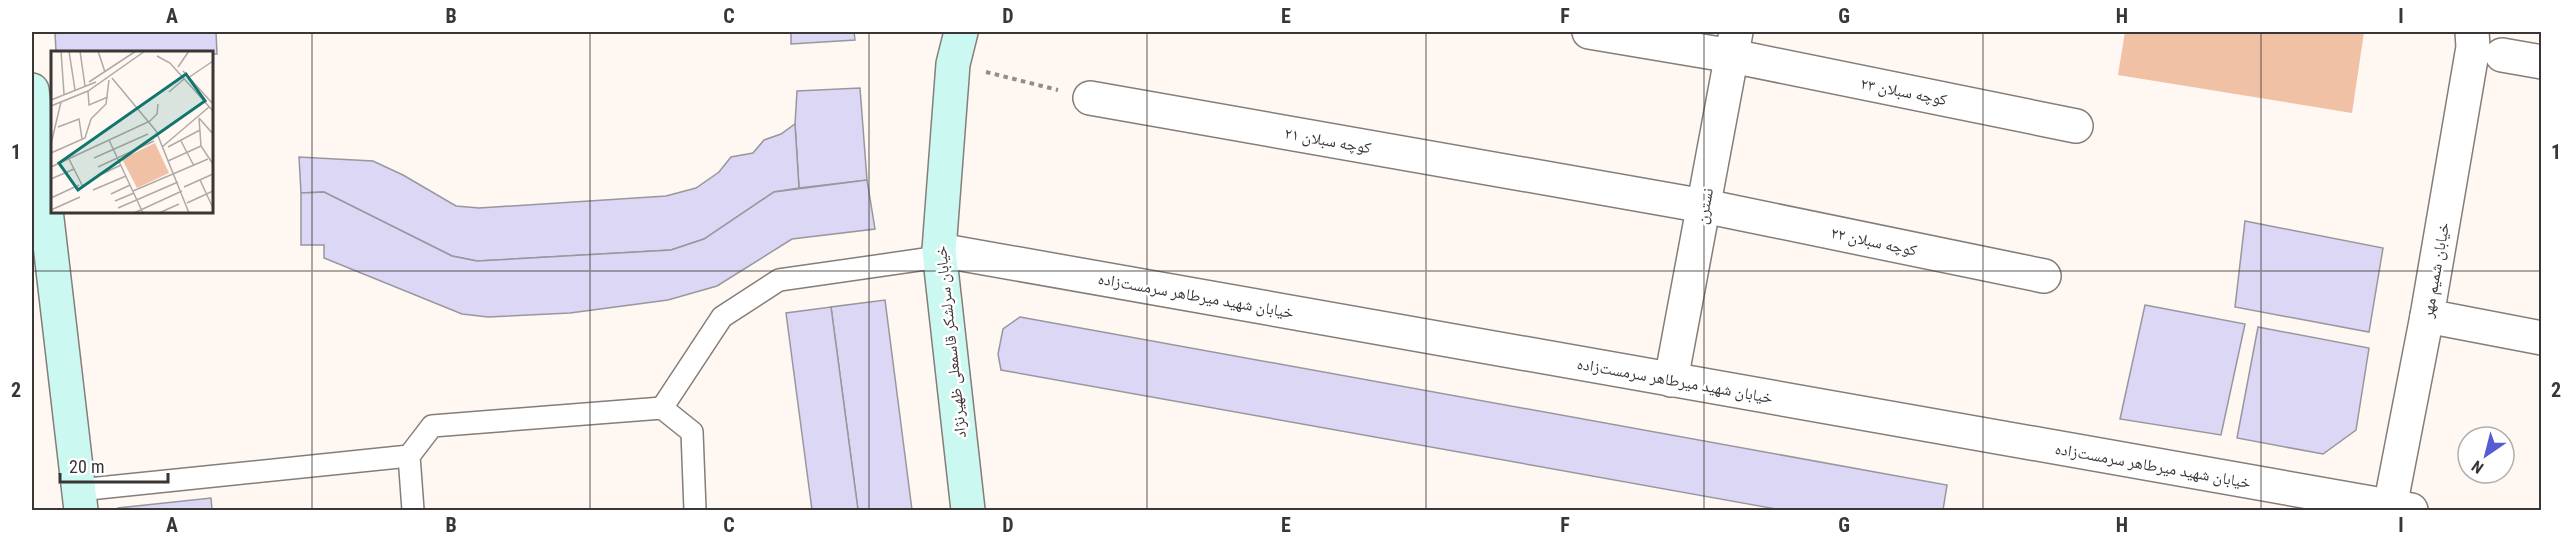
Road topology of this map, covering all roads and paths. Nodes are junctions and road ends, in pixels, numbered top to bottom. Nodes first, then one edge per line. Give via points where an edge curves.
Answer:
1 (961, 32) edge
2 (1589, 32) edge
3 (2472, 32) edge
4 (1734, 44) edge
5 (2502, 55) dead end
6 (2541, 62) edge
7 (953, 63) junction
8 (32, 90) edge
9 (1090, 98) joint
10 (2076, 126) dead end
11 (1704, 206) junction
12 (939, 253) junction
13 (2044, 276) dead end
14 (2427, 315) junction
15 (2541, 338) edge
16 (1671, 380) junction
17 (662, 408) junction
18 (409, 456) junction
19 (80, 500) edge
20 (2400, 509) edge
21 (413, 510) edge
22 (695, 510) edge
23 (968, 510) edge

1 - 7 street, خیابان سرلشکر قاسمعلی ظهیرنژاد
2 - 4 street, کوچه سبلان ۲۳
3 - 14 street, خیابان شمیم مهر via 2473,47
4 - 10 street, کوچه سبلان ۲۳
4 - 11 street, نسترن
5 - 6 street
7 - 9 path
7 - 12 street, خیابان سرلشکر قاسمعلی ظهیرنژاد
8 - 19 street
9 - 11 street, کوچه سبلان ۲۱
11 - 13 street, کوچه سبلان ۲۲
11 - 16 street, نسترن
12 - 16 street, خیابان شهید میرطاهر سرمست‌زاده
12 - 17 lane via 779,280 722,316
12 - 23 street, خیابان سرلشکر قاسمعلی ظهیرنژاد
14 - 15 street
14 - 20 street, خیابان شمیم مهر
16 - 20 street, خیابان شهید میرطاهر سرمست‌زاده
17 - 18 lane via 432,426
17 - 22 lane via 692,432
18 - 19 lane
18 - 21 lane

